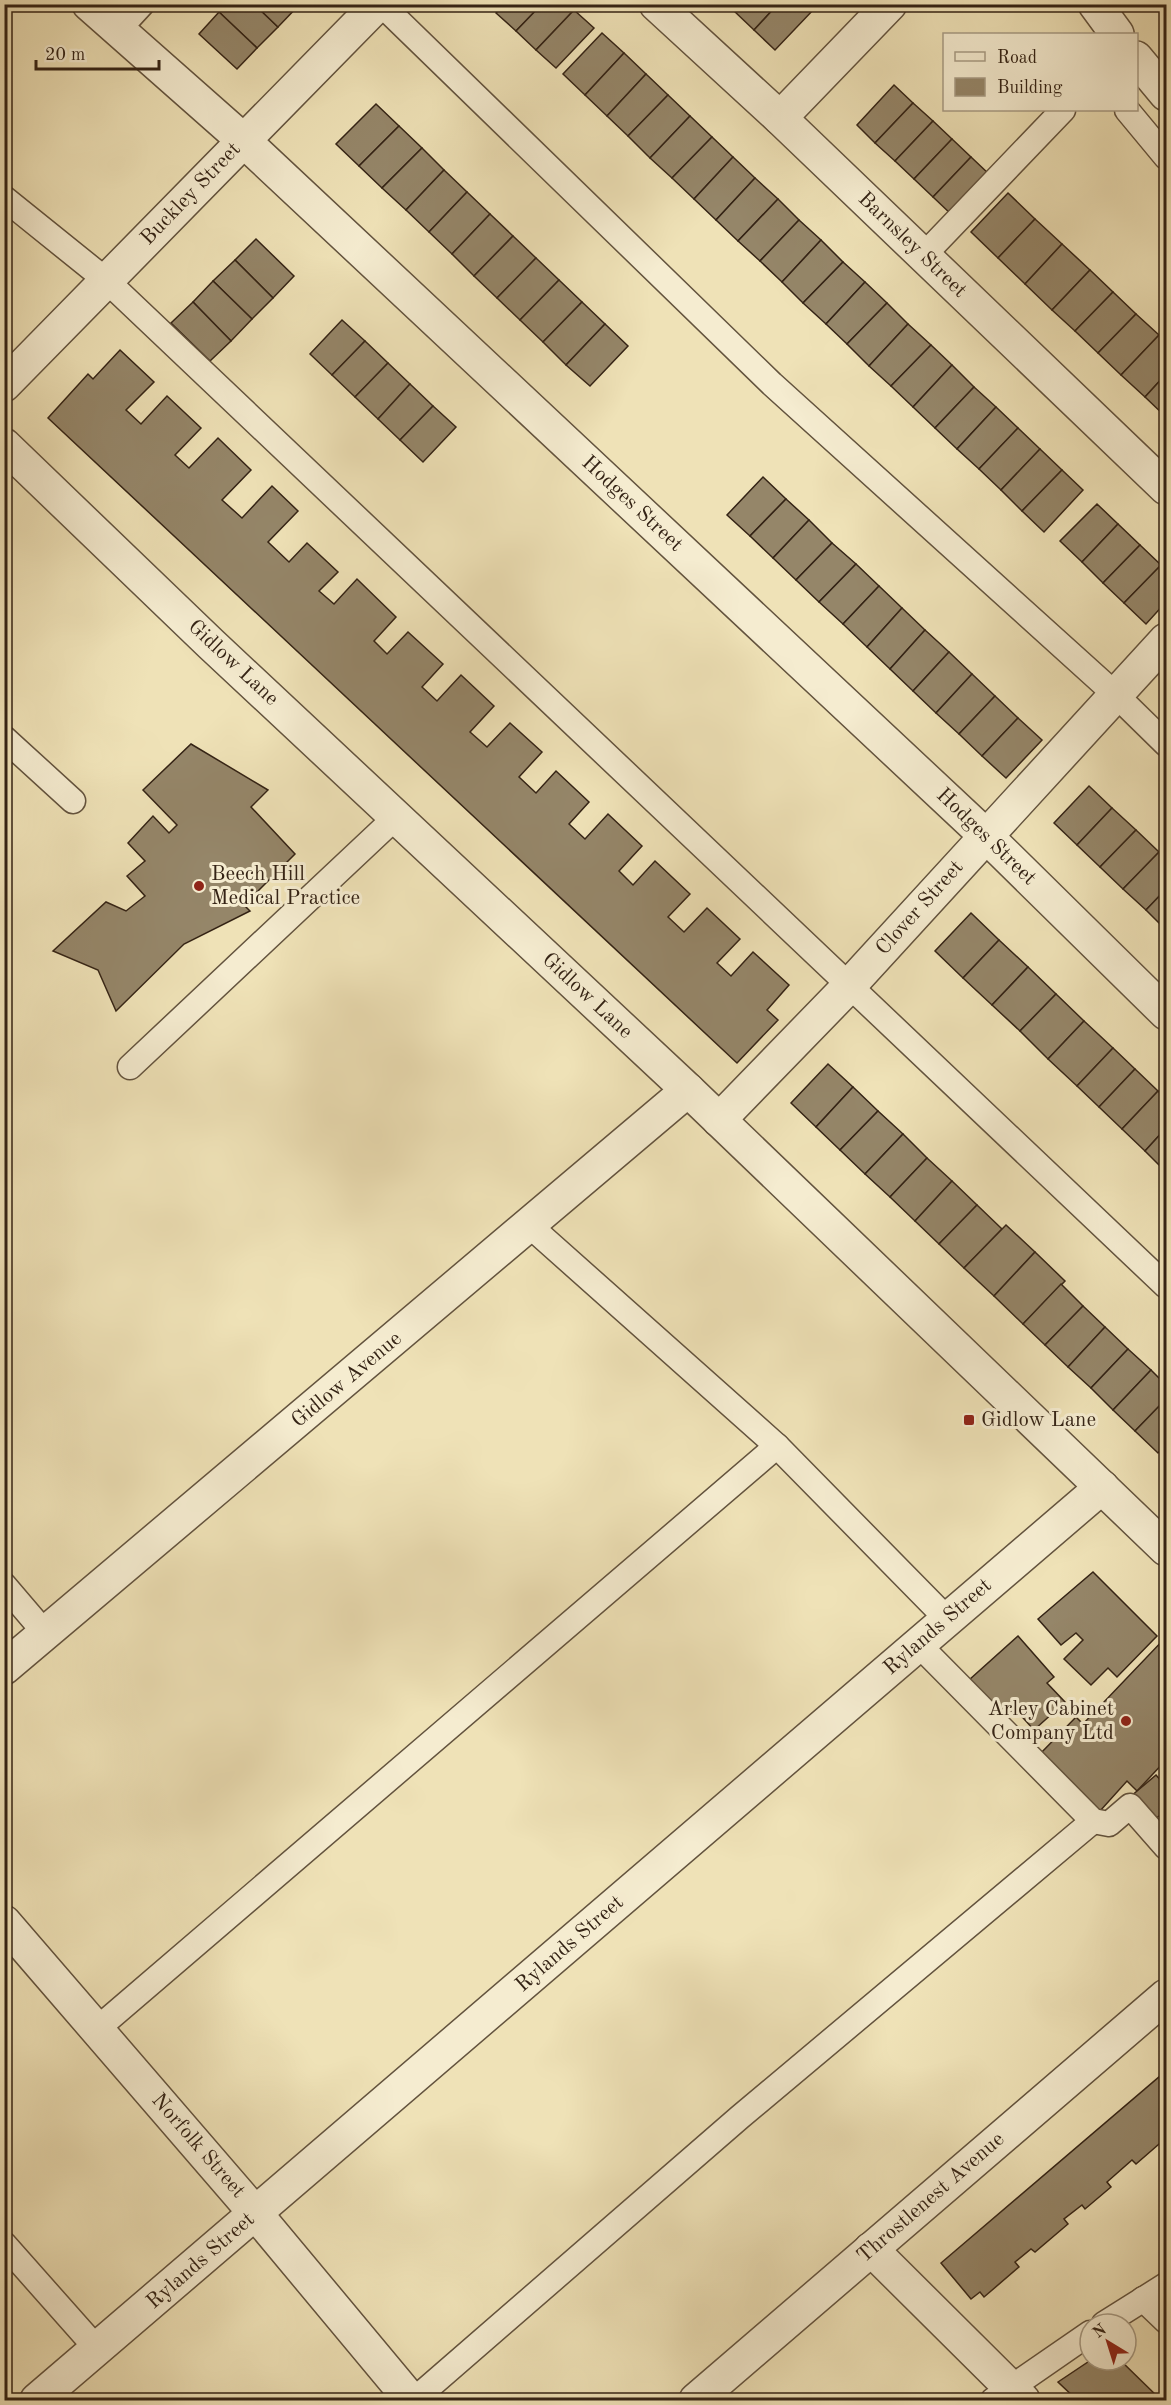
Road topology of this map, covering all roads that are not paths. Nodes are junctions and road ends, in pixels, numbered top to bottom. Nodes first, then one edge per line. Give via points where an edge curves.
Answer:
1 (89, 4) edge
2 (142, 4) edge
3 (379, 4) edge
4 (656, 4) edge
5 (890, 4) edge
6 (1095, 4) edge
7 (119, 29) junction
8 (1117, 33) edge
9 (1138, 59) edge
10 (1167, 94) edge
11 (1062, 111) edge
12 (1128, 111) edge
13 (780, 118) junction
14 (243, 141) junction
15 (1167, 157) edge
16 (4, 198) edge
17 (923, 256) junction
18 (107, 282) junction
19 (4, 385) edge
20 (4, 445) edge
21 (1167, 488) edge
22 (1167, 640) edge
23 (1116, 695) junction
24 (4, 738) edge
25 (1167, 744) edge
26 (73, 801) dead end
27 (396, 817) junction
28 (985, 835) junction
29 (849, 986) junction
30 (1167, 1013) edge
31 (130, 1067) dead end
32 (688, 1090) junction
33 (719, 1120) junction
34 (530, 1226) junction
35 (1167, 1286) edge
36 (777, 1446) junction
37 (1102, 1487) junction
38 (1167, 1550) edge
39 (4, 1584) edge
40 (947, 1618) junction
41 (45, 1633) junction
42 (918, 1644) junction
43 (4, 1668) edge
44 (1093, 1821) junction
45 (1167, 1847) edge
46 (4, 1922) edge
47 (1167, 1996) edge
48 (97, 2029) junction
49 (256, 2214) junction
50 (4, 2244) edge
51 (871, 2249) junction
52 (1167, 2285) edge
53 (1143, 2299) junction
54 (1123, 2312) edge
55 (1167, 2321) edge
56 (1078, 2342) edge
57 (98, 2350) junction
58 (1008, 2396) edge
59 (38, 2400) edge
60 (413, 2400) edge
61 (696, 2400) edge

1 - 7 street, Hodges Street
2 - 7 lane
3 - 14 street, Buckley Street
3 - 23 lane via 772,384
4 - 13 street, Barnsley Street
5 - 13 street
6 - 8 street
7 - 14 street, Hodges Street
9 - 10 street
11 - 17 lane
12 - 15 lane
13 - 17 street, Barnsley Street
14 - 18 street, Buckley Street
14 - 28 street, Hodges Street
16 - 18 lane
17 - 21 street, Barnsley Street
18 - 19 street, Buckley Street
18 - 29 lane
20 - 27 street, Gidlow Lane
22 - 23 street, Clover Street
23 - 25 lane
23 - 28 street, Clover Street
24 - 26 lane
27 - 31 lane
27 - 32 street, Gidlow Lane
28 - 29 street, Clover Street
28 - 30 street, Hodges Street
29 - 33 street, Clover Street
29 - 35 lane
32 - 33 street, Gidlow Lane
32 - 34 street, Gidlow Avenue
33 - 37 street, Gidlow Lane
34 - 36 lane
34 - 41 street, Gidlow Avenue
36 - 40 lane
36 - 48 lane
37 - 38 street, Gidlow Lane
37 - 40 street, Rylands Street
39 - 41 lane
40 - 42 street, Rylands Street
41 - 43 street, Gidlow Avenue
42 - 44 lane
42 - 49 street, Rylands Street
44 - 45 lane via 1109,1824 1130,1806
44 - 60 lane via 740,2117
46 - 48 street, Norfolk Street
47 - 51 street, Throstlenest Avenue
48 - 49 street, Norfolk Street
49 - 57 street, Rylands Street
49 - 60 street, Norfolk Street
50 - 57 lane
51 - 58 street
51 - 61 street, Throstlenest Avenue
52 - 53 lane
53 - 54 lane
53 - 55 lane
56 - 58 lane
57 - 59 street, Rylands Street

